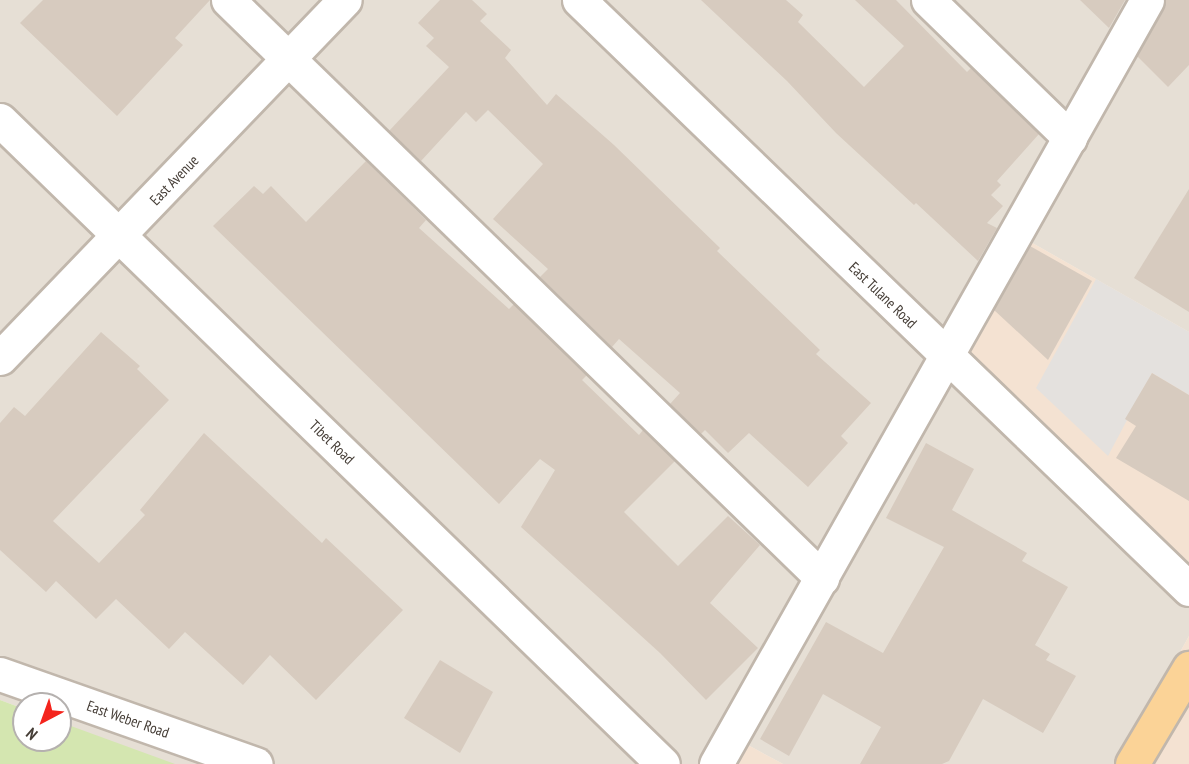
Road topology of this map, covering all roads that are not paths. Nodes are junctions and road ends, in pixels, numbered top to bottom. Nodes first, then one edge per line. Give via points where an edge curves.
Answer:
1 (228, 0) edge
2 (345, 0) edge
3 (579, 0) edge
4 (928, 0) edge
5 (1147, 0) edge
6 (289, 60) junction
7 (0, 120) edge
8 (1070, 138) junction
9 (119, 236) junction
10 (946, 356) junction
11 (0, 358) edge
12 (822, 578) junction
13 (1189, 589) edge
14 (1189, 668) edge
15 (0, 674) edge
16 (256, 764) edge
17 (663, 764) edge
18 (716, 764) edge
19 (1132, 764) edge

1 - 6 street
2 - 6 street, East Avenue
3 - 10 street, East Tulane Road
4 - 8 street
5 - 8 street
6 - 9 street, East Avenue
6 - 12 street
7 - 9 street, Tibet Road
8 - 10 street
9 - 11 street, East Avenue
9 - 17 street, Tibet Road
10 - 12 street
10 - 13 street, East Tulane Road
12 - 18 street
14 - 19 main road
15 - 16 street, East Weber Road

